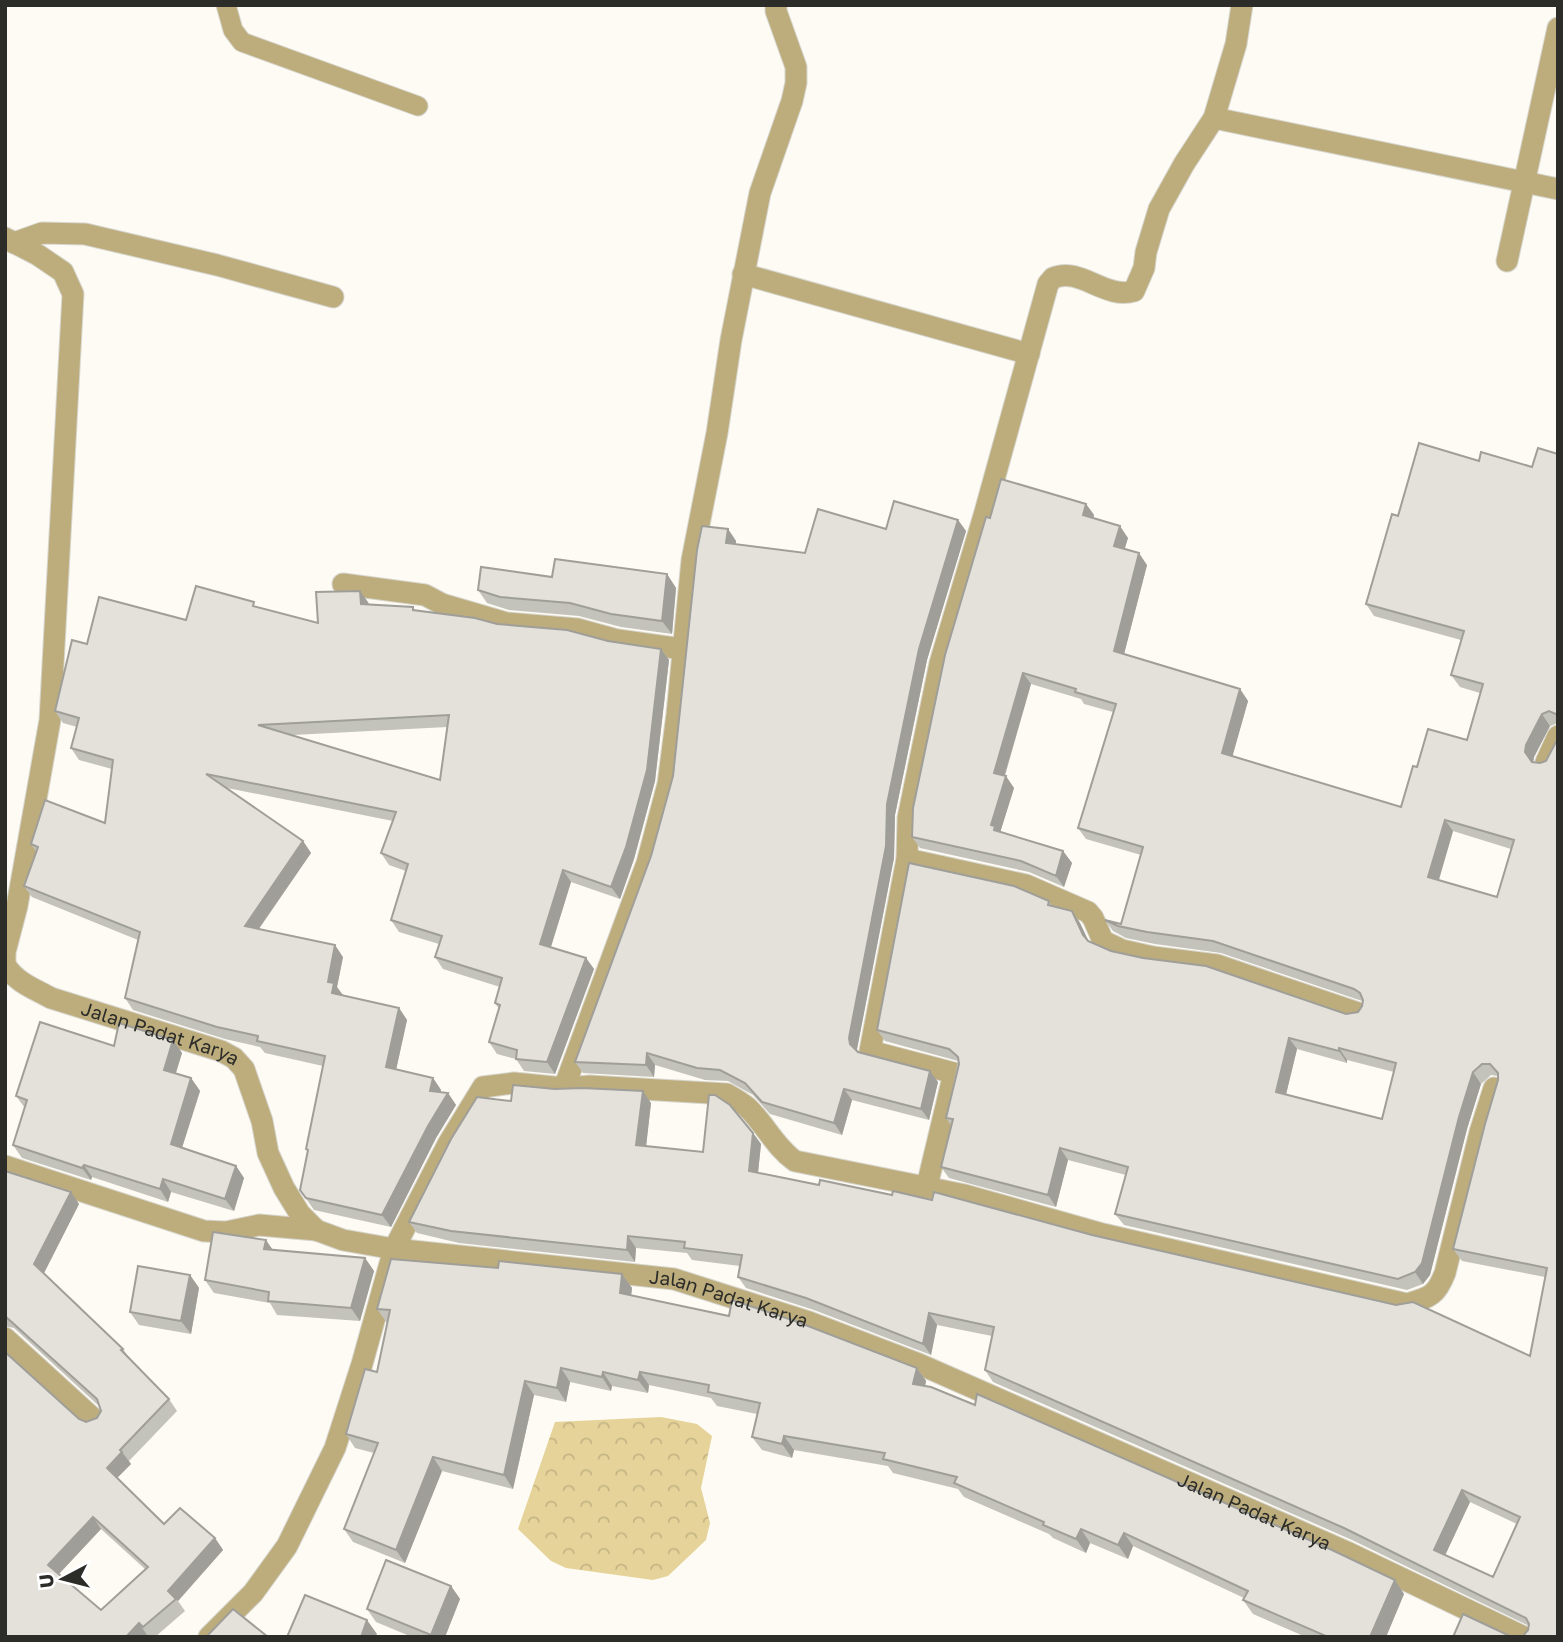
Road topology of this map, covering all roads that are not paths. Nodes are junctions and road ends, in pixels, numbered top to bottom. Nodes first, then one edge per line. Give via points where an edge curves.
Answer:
1 (226, 5) edge
2 (776, 5) edge
3 (1242, 5) edge
4 (1558, 28) edge
5 (418, 106) dead end
6 (1214, 118) junction
7 (1524, 181) junction
8 (1558, 188) edge
9 (10, 241) edge
10 (1507, 261) dead end
11 (743, 274) junction
12 (333, 298) dead end
13 (1029, 355) junction
14 (343, 584) dead end
15 (682, 649) junction
16 (1558, 736) edge
17 (1546, 762) edge
18 (907, 859) junction
19 (5, 952) edge
20 (5, 965) edge
21 (1358, 1013) edge
22 (564, 1088) junction
23 (1494, 1088) edge
24 (5, 1166) edge
25 (928, 1186) junction
26 (316, 1230) junction
27 (394, 1249) junction
28 (5, 1338) edge
29 (96, 1420) edge
30 (209, 1637) edge
31 (1524, 1637) edge

1 - 5 lane via 242,42
2 - 11 street via 796,67 796,83 760,194
3 - 6 street via 1236,44
4 - 7 street
6 - 7 street
6 - 13 street via 1159,209 1134,291 1116,293 1067,275 1052,278
7 - 8 street
7 - 10 street
9 - 12 street via 42,233 85,234
9 - 19 street, Jalan Padat Karya via 63,272 73,294 50,720
11 - 13 street
11 - 15 street via 691,560
13 - 18 street via 940,663 908,818
14 - 15 street via 425,595 507,623 578,629
15 - 22 street via 668,784 654,837
16 - 17 street
18 - 21 street via 1026,886 1088,912 1103,941 1122,950 1217,965
18 - 25 street via 870,1051 954,1073
19 - 20 street, Jalan Padat Karya
20 - 26 street, Jalan Padat Karya via 13,977 51,998 234,1058 253,1092 268,1153 284,1188
22 - 25 street via 727,1094 745,1105 782,1152 795,1161
22 - 27 street via 514,1083 483,1087
23 - 25 street via 1439,1288 1430,1297 1407,1304 1103,1234
24 - 26 street via 204,1231 259,1225
26 - 27 street, Jalan Padat Karya
27 - 30 street via 335,1448 287,1546 253,1593
27 - 31 street, Jalan Padat Karya via 674,1279 809,1322 919,1364 1347,1552
28 - 29 street

